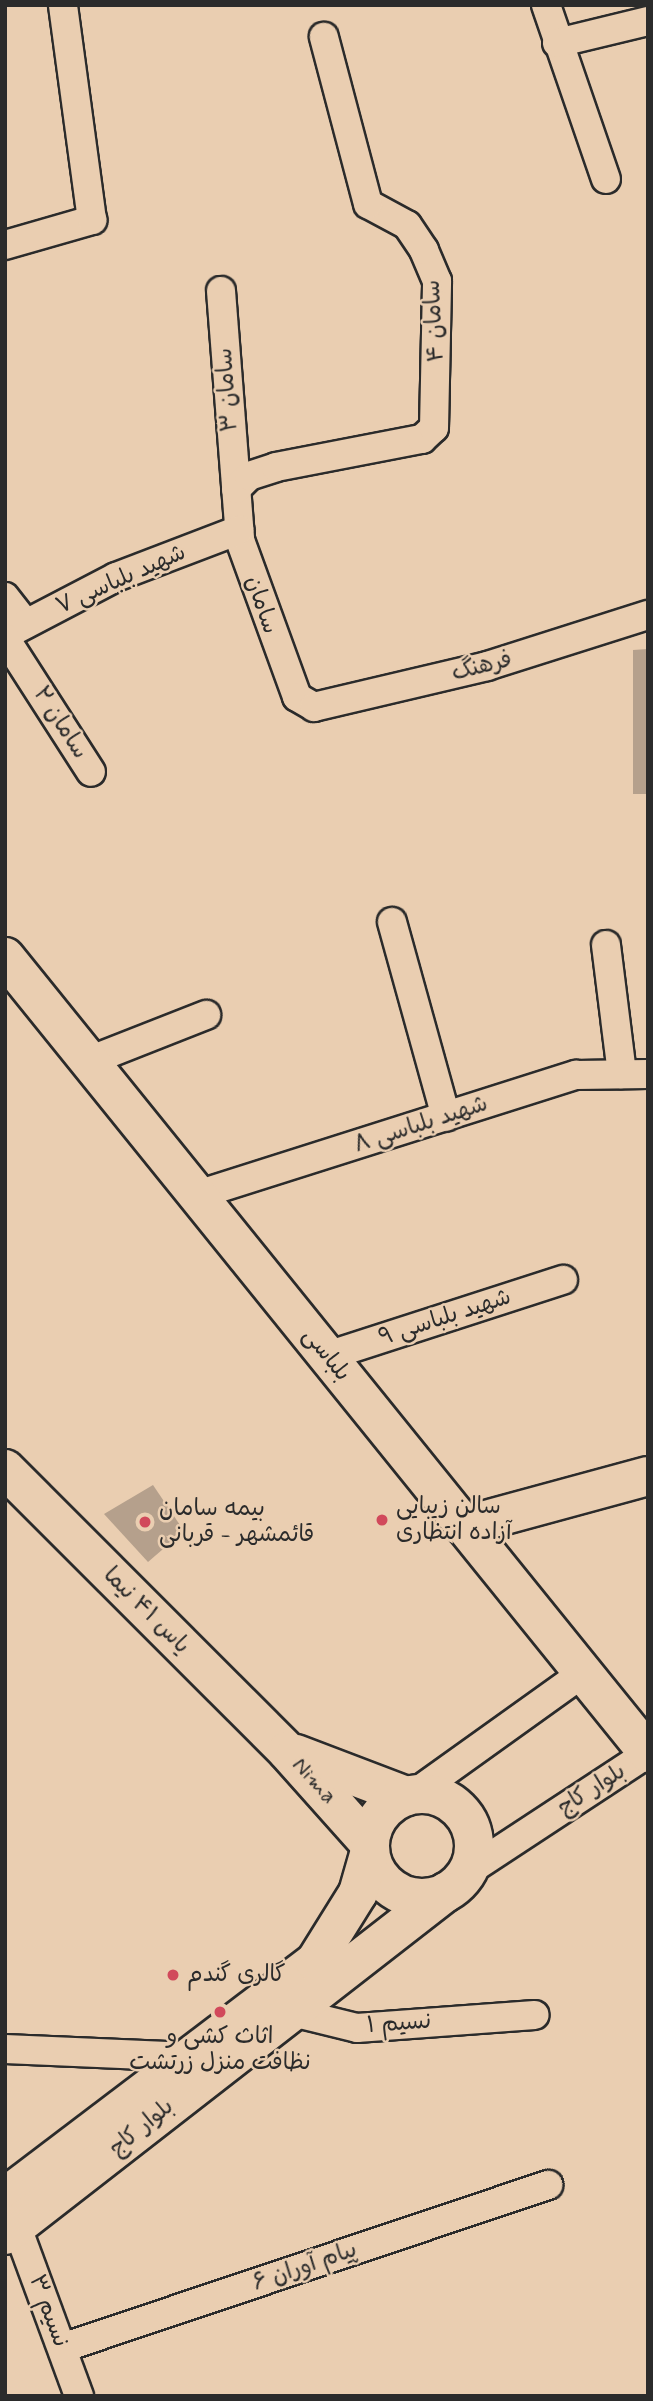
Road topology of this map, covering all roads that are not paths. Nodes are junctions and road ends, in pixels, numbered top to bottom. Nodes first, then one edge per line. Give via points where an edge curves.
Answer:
1 (63, 5) edge
2 (546, 5) edge
3 (648, 21) edge
4 (324, 37) dead end
5 (557, 43) junction
6 (606, 179) dead end
7 (5, 246) edge
8 (221, 291) dead end
9 (236, 489) junction
10 (239, 530) junction
11 (5, 597) edge
12 (648, 615) edge
13 (12, 632) edge
14 (314, 707) joint
15 (91, 772) dead end
16 (392, 922) dead end
17 (606, 945) dead end
18 (5, 957) edge
19 (206, 1015) dead end
20 (89, 1061) junction
21 (635, 1074) edge
22 (446, 1117) junction
23 (197, 1195) junction
24 (563, 1280) dead end
25 (327, 1356) junction
26 (5, 1469) edge
27 (648, 1476) edge
28 (464, 1526) junction
29 (583, 1673) junction
30 (287, 1751) junction
31 (648, 1753) edge
32 (410, 1795) junction
33 (369, 1847) junction
34 (456, 1882) junction
35 (281, 2004) junction
36 (535, 2015) dead end
37 (5, 2049) edge
38 (195, 2066) junction
39 (548, 2185) dead end
40 (8, 2210) edge
41 (62, 2348) junction
42 (79, 2396) edge

1 - 7 street via 92,220
2 - 5 street
3 - 5 street
4 - 9 street, سامان ۴ via 368,204 407,225 437,281 434,428 422,439 276,467 248,476
5 - 6 street
8 - 9 street, سامان ۳
9 - 10 street, سامان
10 - 13 street, شهید بلباسی ۷ via 116,578
10 - 14 street, سامان via 270,633 297,697
11 - 13 street, سامان ۲
12 - 14 street, فرهنگ via 501,663
13 - 15 street, سامان ۲
16 - 22 street
17 - 21 street
18 - 20 street, بلباسی
19 - 20 street
20 - 23 street, بلباسی
21 - 22 street, شهید بلباسی ۸ via 576,1075
22 - 23 street, شهید بلباسی ۸
23 - 25 street, بلباسی
24 - 25 street, شهید بلباسی ۹
25 - 28 street, بلباسی
26 - 30 street, یاس ۴۱ نیما
27 - 28 street
28 - 29 street, بلباسی
29 - 31 street, بلباسی
29 - 32 street
30 - 32 street, Nima
30 - 33 street, Nima
31 - 34 street, بلوار کاج
32 - 33 street via 383,1811
32 - 34 street via 431,1794 460,1809 474,1840
33 - 34 street via 379,1878 393,1890 419,1897
33 - 35 street, بلوار کاج via 358,1893 315,1962
34 - 35 street, بلوار کاج
35 - 36 street, نسیم ۱ via 358,2028
35 - 38 street, بلوار کاج
37 - 38 street
38 - 40 street, بلوار کاج
39 - 41 street, پیام آوران ۶
40 - 41 street, نسیم ۳
41 - 42 street, نسیم ۳

